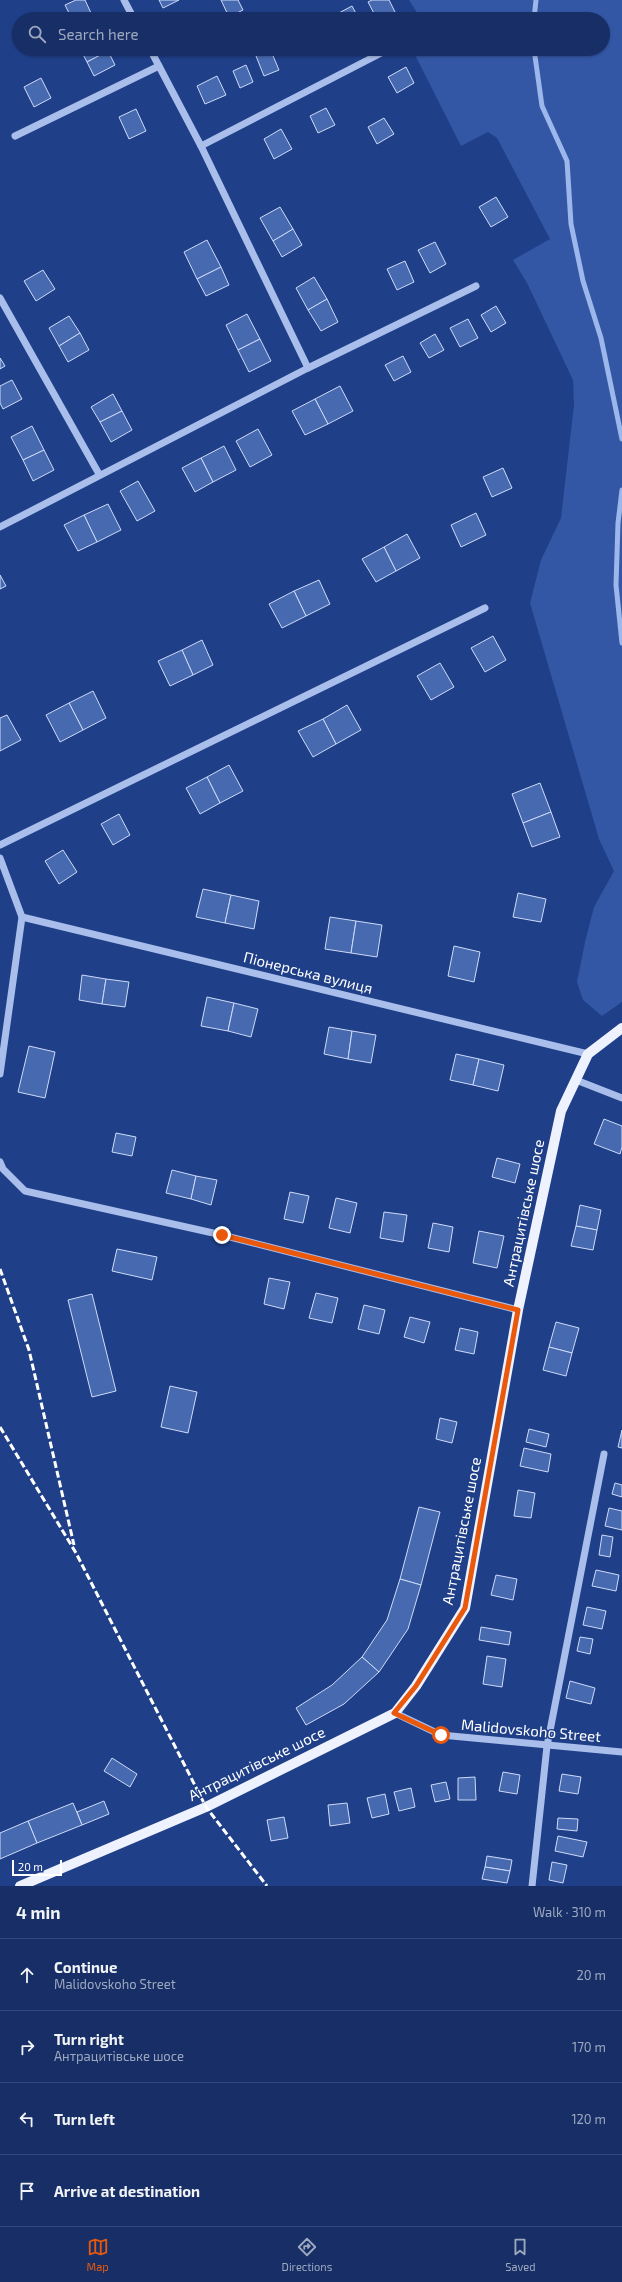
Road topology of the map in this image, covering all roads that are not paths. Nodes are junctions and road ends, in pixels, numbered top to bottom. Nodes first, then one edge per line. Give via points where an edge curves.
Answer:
1 (124, 0) edge
2 (130, 12) edge
3 (154, 56) edge
4 (375, 56) edge
5 (159, 66) junction
6 (15, 136) dead end
7 (201, 146) junction
8 (476, 286) dead end
9 (0, 298) edge
10 (308, 368) junction
11 (99, 474) junction
12 (0, 526) edge
13 (485, 608) dead end
14 (0, 845) edge
15 (0, 858) edge
16 (22, 917) junction
17 (622, 1028) edge
18 (588, 1054) junction
19 (0, 1074) edge
20 (576, 1080) junction
21 (622, 1098) edge
22 (0, 1162) edge
23 (518, 1310) junction
24 (604, 1454) dead end
25 (394, 1713) junction
26 (547, 1746) junction
27 (622, 1752) edge
28 (20, 1886) edge
29 (532, 1886) edge

1 - 2 street
3 - 5 street
4 - 7 street
5 - 6 street
5 - 7 street
7 - 10 street
8 - 10 street
9 - 11 street
10 - 11 street
11 - 12 street
13 - 14 street
15 - 16 street
16 - 18 street, Піонерська вулиця
16 - 19 street
17 - 18 main road
18 - 20 main road, Антрацитівське шосе
20 - 21 street
20 - 23 main road, Антрацитівське шосе via 561,1111
22 - 23 street via 3,1169 25,1190 222,1235
23 - 25 main road, Антрацитівське шосе via 465,1608 416,1686
24 - 26 street
25 - 26 street, Malidovskoho Street via 441,1735
25 - 28 main road, Антрацитівське шосе via 206,1807
26 - 27 street, Malidovskoho Street
26 - 29 street

